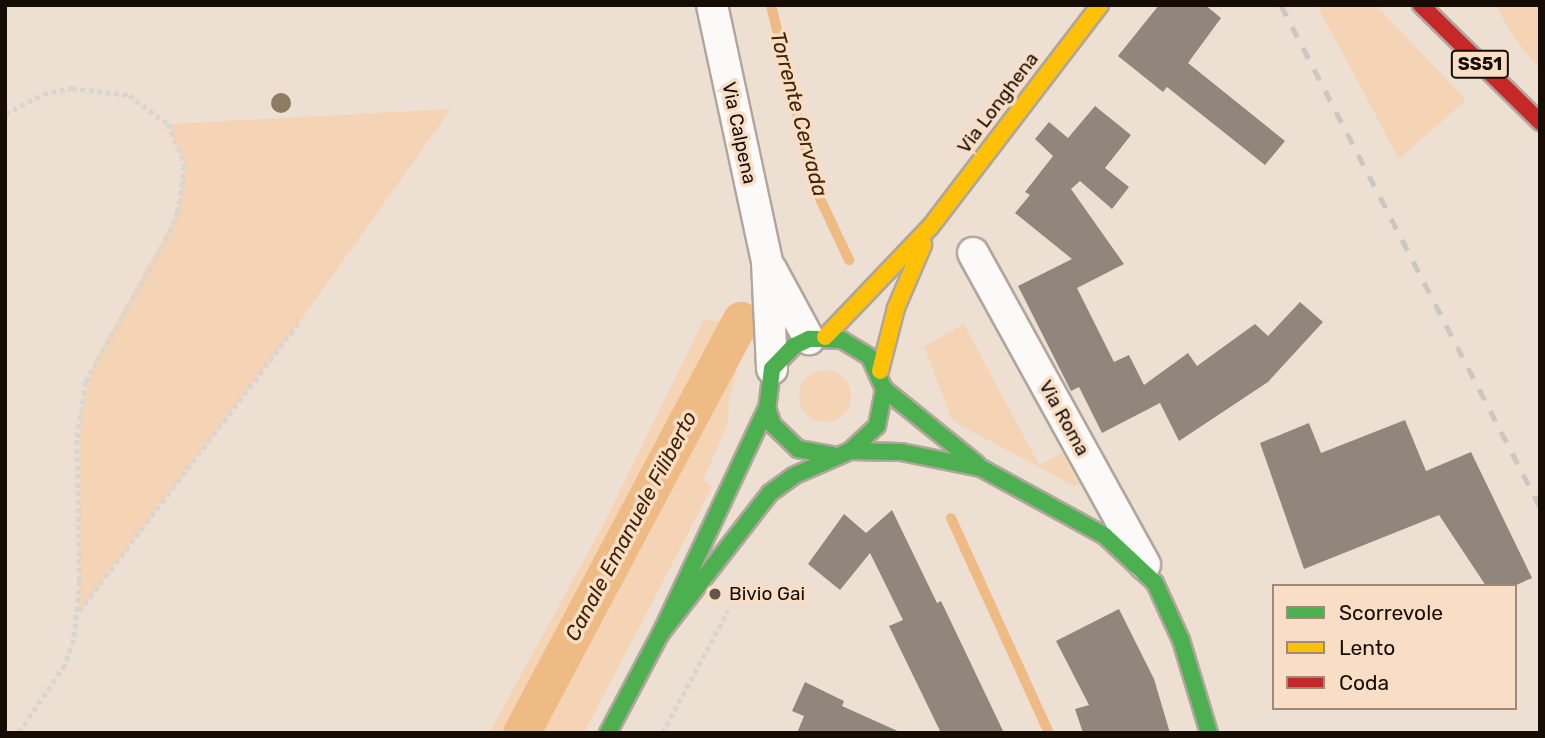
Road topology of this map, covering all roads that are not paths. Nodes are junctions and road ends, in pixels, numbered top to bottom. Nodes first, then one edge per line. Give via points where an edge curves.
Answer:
1 (712, 5) edge
2 (1100, 5) edge
3 (1420, 5) edge
4 (1540, 122) edge
5 (931, 226) junction
6 (973, 253) dead end
7 (767, 261) junction
8 (817, 338) junction
9 (772, 369) junction
10 (880, 372) junction
11 (884, 389) junction
12 (767, 408) junction
13 (850, 451) junction
14 (832, 456) junction
15 (981, 468) junction
16 (1155, 583) junction
17 (661, 633) junction
18 (608, 733) edge
19 (1209, 733) edge

1 - 7 street, Via Calpena
2 - 5 street, Via Longhena
3 - 4 street, SS51
5 - 8 street, Via Longhena
5 - 10 street, Via Longhena via 896,308
6 - 16 street, Via Roma
7 - 8 street, Via Calpena
7 - 9 street, Via Calpena
8 - 9 street, Via Longhena via 794,346
8 - 10 street via 857,347
9 - 12 street, Via Longhena
10 - 11 street, Via Longhena
11 - 13 street, Via Longhena via 877,426
11 - 15 street, Via Roma
12 - 14 street, Via Longhena via 773,425 798,449
12 - 17 street, Via Longhena
13 - 14 street, Via Longhena
13 - 15 street, Via Roma via 901,452
14 - 17 street, Via Longhena via 793,476 758,505
15 - 16 street, Via Roma via 1105,537
16 - 19 street, Via Roma via 1181,640
17 - 18 street, Via Longhena

